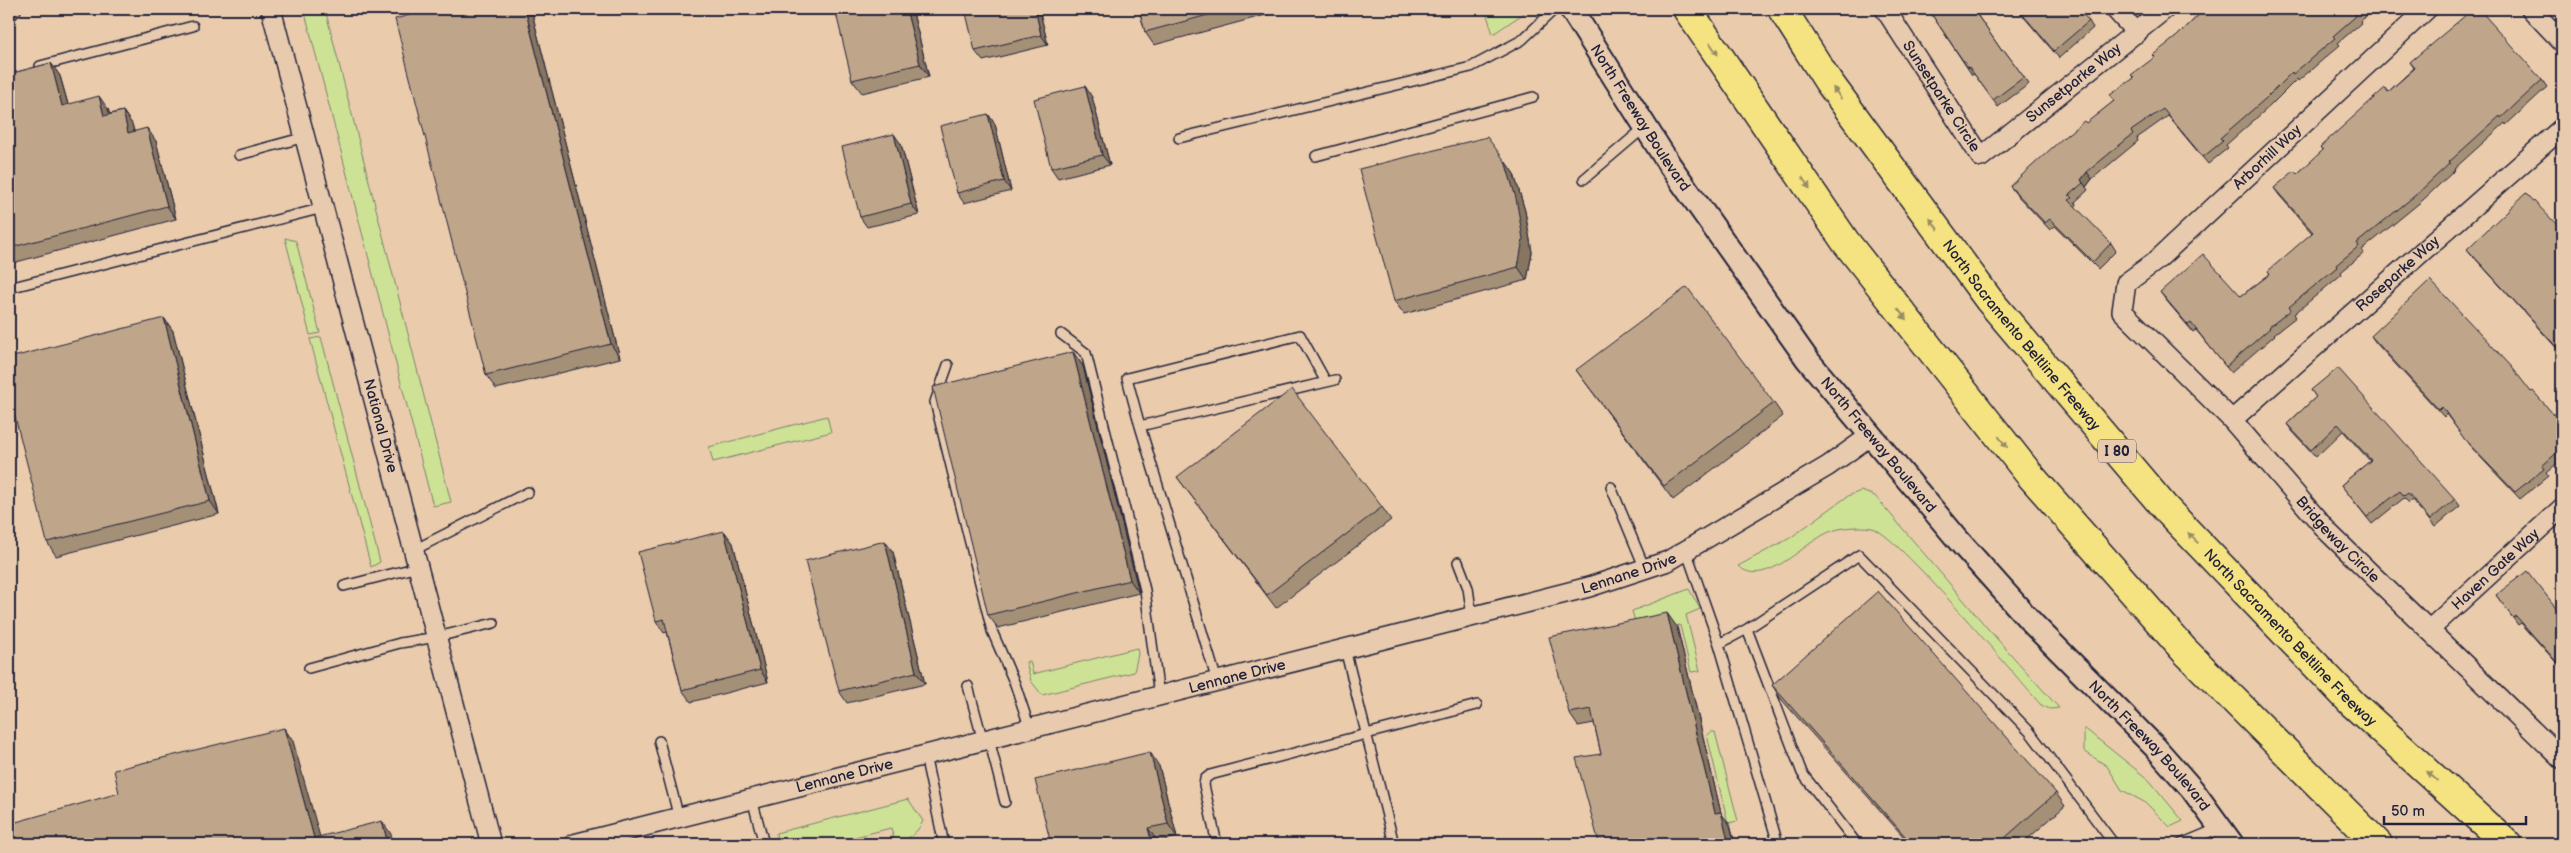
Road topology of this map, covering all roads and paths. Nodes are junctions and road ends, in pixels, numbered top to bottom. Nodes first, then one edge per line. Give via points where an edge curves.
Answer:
1 (271, 9) edge
2 (1554, 9) edge
3 (1571, 9) edge
4 (1687, 9) edge
5 (1782, 9) edge
6 (1885, 9) edge
7 (2115, 9) edge
8 (2165, 9) edge
9 (2427, 9) edge
10 (2531, 9) edge
11 (193, 26) dead end
12 (2137, 33) junction
13 (2562, 42) edge
14 (27, 70) edge
15 (1533, 97) dead end
16 (1645, 127) junction
17 (2562, 128) edge
18 (305, 137) junction
19 (1179, 138) dead end
20 (239, 155) dead end
21 (1316, 156) dead end
22 (1982, 157) joint
23 (1584, 179) dead end
24 (324, 208) junction
25 (9, 288) edge
26 (2122, 311) joint
27 (1061, 334) dead end
28 (948, 365) dead end
29 (2232, 420) junction
30 (1140, 426) junction
31 (1870, 436) junction
32 (1611, 488) dead end
33 (528, 492) dead end
34 (2562, 508) edge
35 (1686, 550) junction
36 (416, 558) junction
37 (1458, 562) dead end
38 (1645, 569) junction
39 (344, 586) dead end
40 (1472, 617) junction
41 (494, 623) dead end
42 (1747, 628) junction
43 (2429, 630) junction
44 (437, 637) junction
45 (1719, 644) junction
46 (1345, 649) junction
47 (309, 668) dead end
48 (1217, 681) junction
49 (968, 686) dead end
50 (1159, 696) junction
51 (1477, 705) dead end
52 (1030, 729) junction
53 (1366, 735) junction
54 (986, 740) junction
55 (659, 741) dead end
56 (925, 756) junction
57 (2562, 759) edge
58 (752, 799) junction
59 (1005, 802) dead end
60 (679, 818) junction
61 (2226, 836) edge
62 (943, 840) dead end
63 (491, 844) edge
64 (574, 844) edge
65 (764, 844) edge
66 (1217, 844) edge
67 (1394, 844) edge
68 (1778, 844) edge
69 (1857, 844) edge
70 (2114, 844) edge
71 (2181, 844) edge
72 (2378, 844) edge
73 (2507, 844) edge

1 - 18 street, National Drive
2 - 19 lane via 1522,40 1471,67
3 - 16 street, North Freeway Boulevard
4 -> 72 highway via 1845,241 2029,474 2184,650
73 -> 5 highway, North Sacramento Beltline Freeway / I 80 via 2353,704 2165,508 1990,300 1828,81
6 - 22 street, Sunsetparke Circle
7 - 12 street
8 - 12 street, Sunsetparke Way
9 - 26 street, Arborhill Way via 2156,261 2126,283
10 - 13 street
11 - 14 lane
12 - 22 street, Sunsetparke Way
15 - 21 lane
16 - 23 lane
16 - 31 street, North Freeway Boulevard via 1760,295
17 - 29 street, Roseparke Way
18 - 20 lane
18 - 24 street, National Drive
24 - 25 lane
24 - 36 street, National Drive
26 - 29 street, Bridgeway Circle
27 - 50 lane via 1086,353 1145,590
28 - 52 lane via 935,402 992,631
29 - 43 street, Bridgeway Circle via 2328,533
30 - 30 lane via 1127,378 1300,336 1331,381
30 - 48 lane
31 - 35 street, Lennane Drive via 1828,466
31 - 61 street, North Freeway Boulevard via 2034,625 2155,747 2192,789
32 - 38 lane
33 - 36 lane
34 - 43 street, Haven Gate Way
35 - 38 street, Lennane Drive
35 - 45 lane
36 - 39 lane
36 - 44 street, National Drive
37 - 40 lane via 1468,588
38 - 40 street, Lennane Drive
40 - 46 street, Lennane Drive
41 - 44 lane
42 - 45 lane
42 - 69 lane via 1802,773
42 - 70 lane via 1859,555 2030,732
43 - 57 street, Bridgeway Circle
44 - 47 lane via 400,643
44 - 63 street, National Drive
45 - 68 lane
46 - 48 street, Lennane Drive
46 - 53 lane
48 - 50 street, Lennane Drive
49 - 54 lane
50 - 52 street, Lennane Drive
51 - 53 lane
52 - 54 street, Lennane Drive
53 - 66 lane via 1210,775 1204,785
53 - 67 lane
54 - 56 street, Lennane Drive
54 - 59 lane
55 - 60 lane
56 - 58 street, Lennane Drive
56 - 62 lane
58 - 60 street, Lennane Drive
58 - 65 lane
60 - 64 street, Lennane Drive
61 - 71 lane

